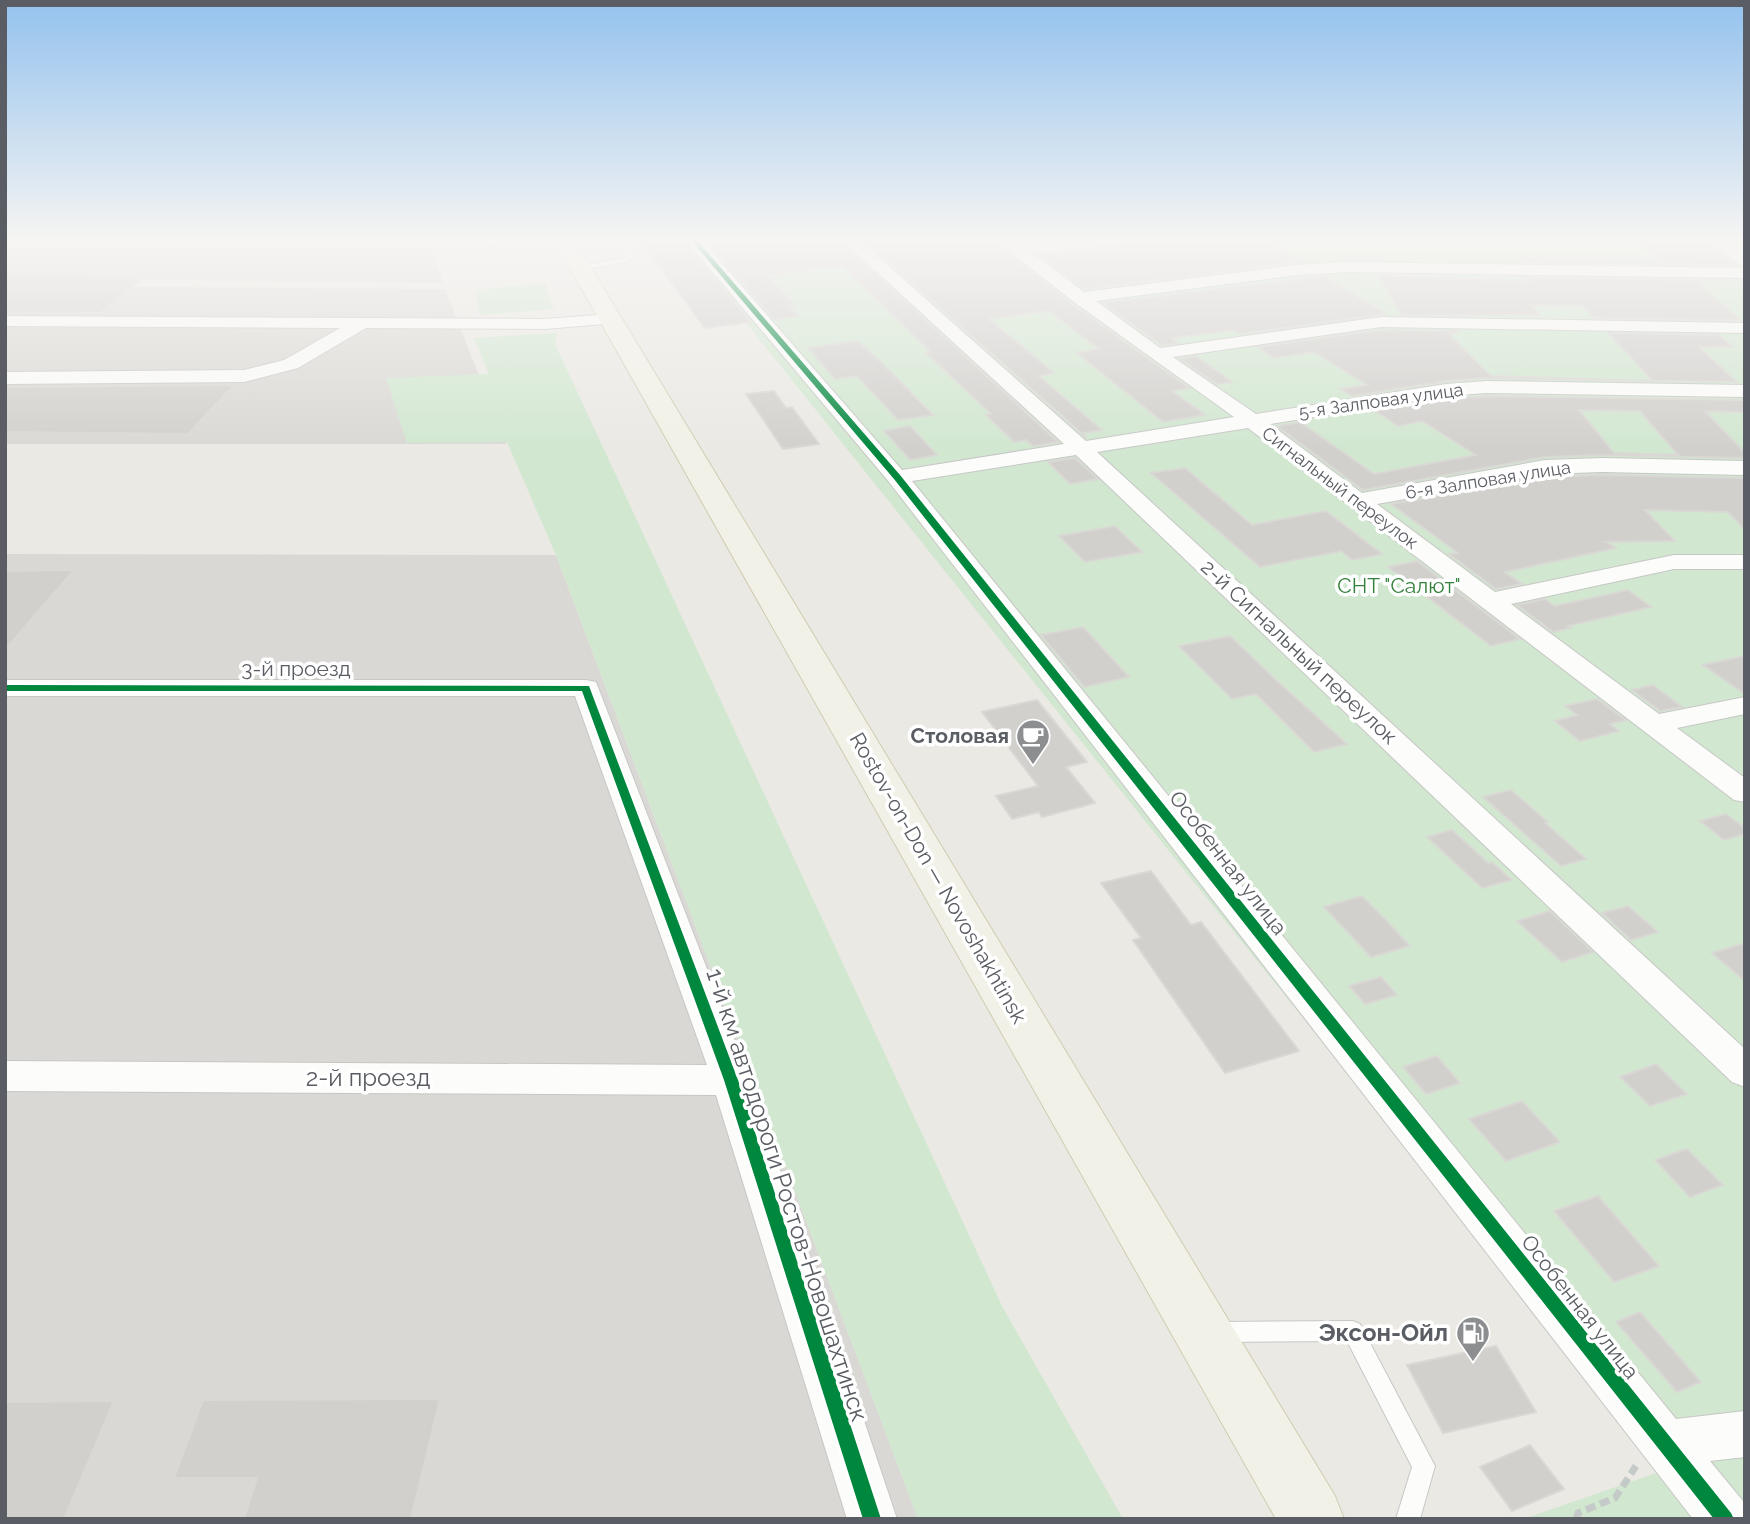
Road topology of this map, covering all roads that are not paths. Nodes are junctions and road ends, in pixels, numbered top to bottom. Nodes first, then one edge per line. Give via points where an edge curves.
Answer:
1 (604, 309) edge
2 (753, 309) edge
3 (927, 309) edge
4 (1095, 309) edge
5 (610, 319) junction
6 (5, 321) edge
7 (364, 321) junction
8 (1745, 328) edge
9 (1156, 354) junction
10 (5, 378) edge
11 (1745, 391) edge
12 (1251, 421) junction
13 (1080, 447) junction
14 (1745, 468) edge
15 (897, 477) junction
16 (1357, 501) junction
17 (1745, 562) edge
18 (1488, 601) junction
19 (5, 688) edge
20 (586, 688) joint
21 (1745, 705) edge
22 (1654, 724) junction
23 (1745, 793) edge
24 (1745, 1072) edge
25 (5, 1076) edge
26 (731, 1080) junction
27 (1204, 1333) junction
28 (1745, 1434) edge
29 (1651, 1454) junction
30 (872, 1519) edge
31 (1312, 1519) edge
32 (1408, 1519) edge
33 (1725, 1519) edge

1 - 5 main road, Rostov-on-Don — Novoshakhtinsk
2 - 15 street, Особенная улица
3 - 13 street, 2-й Сигнальный переулок
4 - 9 street, Сигнальный переулок
5 - 7 street via 545,324
5 - 27 main road, Rostov-on-Don — Novoshakhtinsk
6 - 7 street
7 - 10 street via 291,364 244,376
8 - 9 street via 1381,322
9 - 12 street, Сигнальный переулок
11 - 12 street, 5-я Залповая улица via 1486,387
12 - 13 street, 5-я Залповая улица
12 - 16 street, Сигнальный переулок
13 - 15 street, 5-я Залповая улица
13 - 24 street, 2-й Сигнальный переулок
14 - 16 street, 6-я Залповая улица via 1545,467
15 - 29 street, Особенная улица
16 - 18 street, Сигнальный переулок
17 - 18 street via 1674,562
18 - 22 street, Сигнальный переулок
19 - 20 street, 3-й проезд
20 - 26 street, 1-й км автодороги Ростов-Новошахтинск
21 - 22 street
22 - 23 street, Сигнальный переулок
25 - 26 street, 2-й проезд
26 - 30 street, 1-й км автодороги Ростов-Новошахтинск
27 - 31 main road, Rostov-on-Don — Novoshakhtinsk
27 - 32 lane via 1353,1331 1424,1466
28 - 29 street
29 - 33 street, Особенная улица

